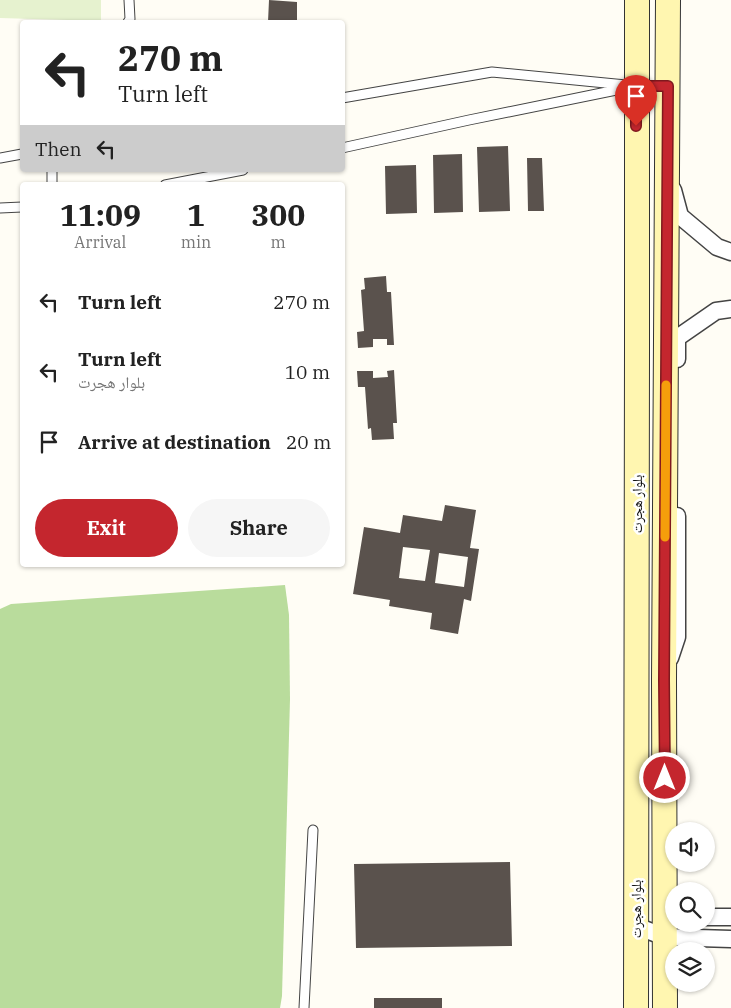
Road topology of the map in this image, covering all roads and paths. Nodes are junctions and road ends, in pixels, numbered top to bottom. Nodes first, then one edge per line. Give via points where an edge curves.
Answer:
1 (129, 0) edge
2 (636, 0) edge
3 (668, 0) edge
4 (129, 20) edge
5 (636, 86) junction
6 (668, 86) junction
7 (345, 97) edge
8 (345, 147) edge
9 (20, 154) edge
10 (0, 158) edge
11 (668, 169) junction
12 (233, 172) edge
13 (181, 182) edge
14 (0, 208) edge
15 (20, 208) edge
16 (731, 252) edge
17 (731, 309) edge
18 (664, 680) junction
19 (313, 830) dead end
20 (667, 882) edge
21 (715, 917) edge
22 (731, 917) edge
23 (665, 923) edge
24 (636, 926) junction
25 (668, 932) edge
26 (703, 932) edge
27 (731, 939) edge
28 (304, 1008) edge
29 (636, 1008) edge
30 (665, 1008) edge

1 - 4 lane
2 - 5 main road, بلوار هجرت
3 - 6 main road, بلوار هجرت
5 - 6 main road
5 - 7 lane via 492,72
5 - 8 lane
5 - 24 main road, بلوار هجرت
6 - 11 main road, بلوار هجرت
9 - 10 lane
11 - 16 street via 680,216 717,247
11 - 18 main road, بلوار هجرت
12 - 13 lane
14 - 15 lane
17 - 18 street via 716,311 677,338 676,636
18 - 20 main road, بلوار هجرت
19 - 28 lane
21 - 22 street
23 - 24 street
24 - 29 main road, بلوار هجرت
25 - 30 main road, بلوار هجرت
26 - 27 street

